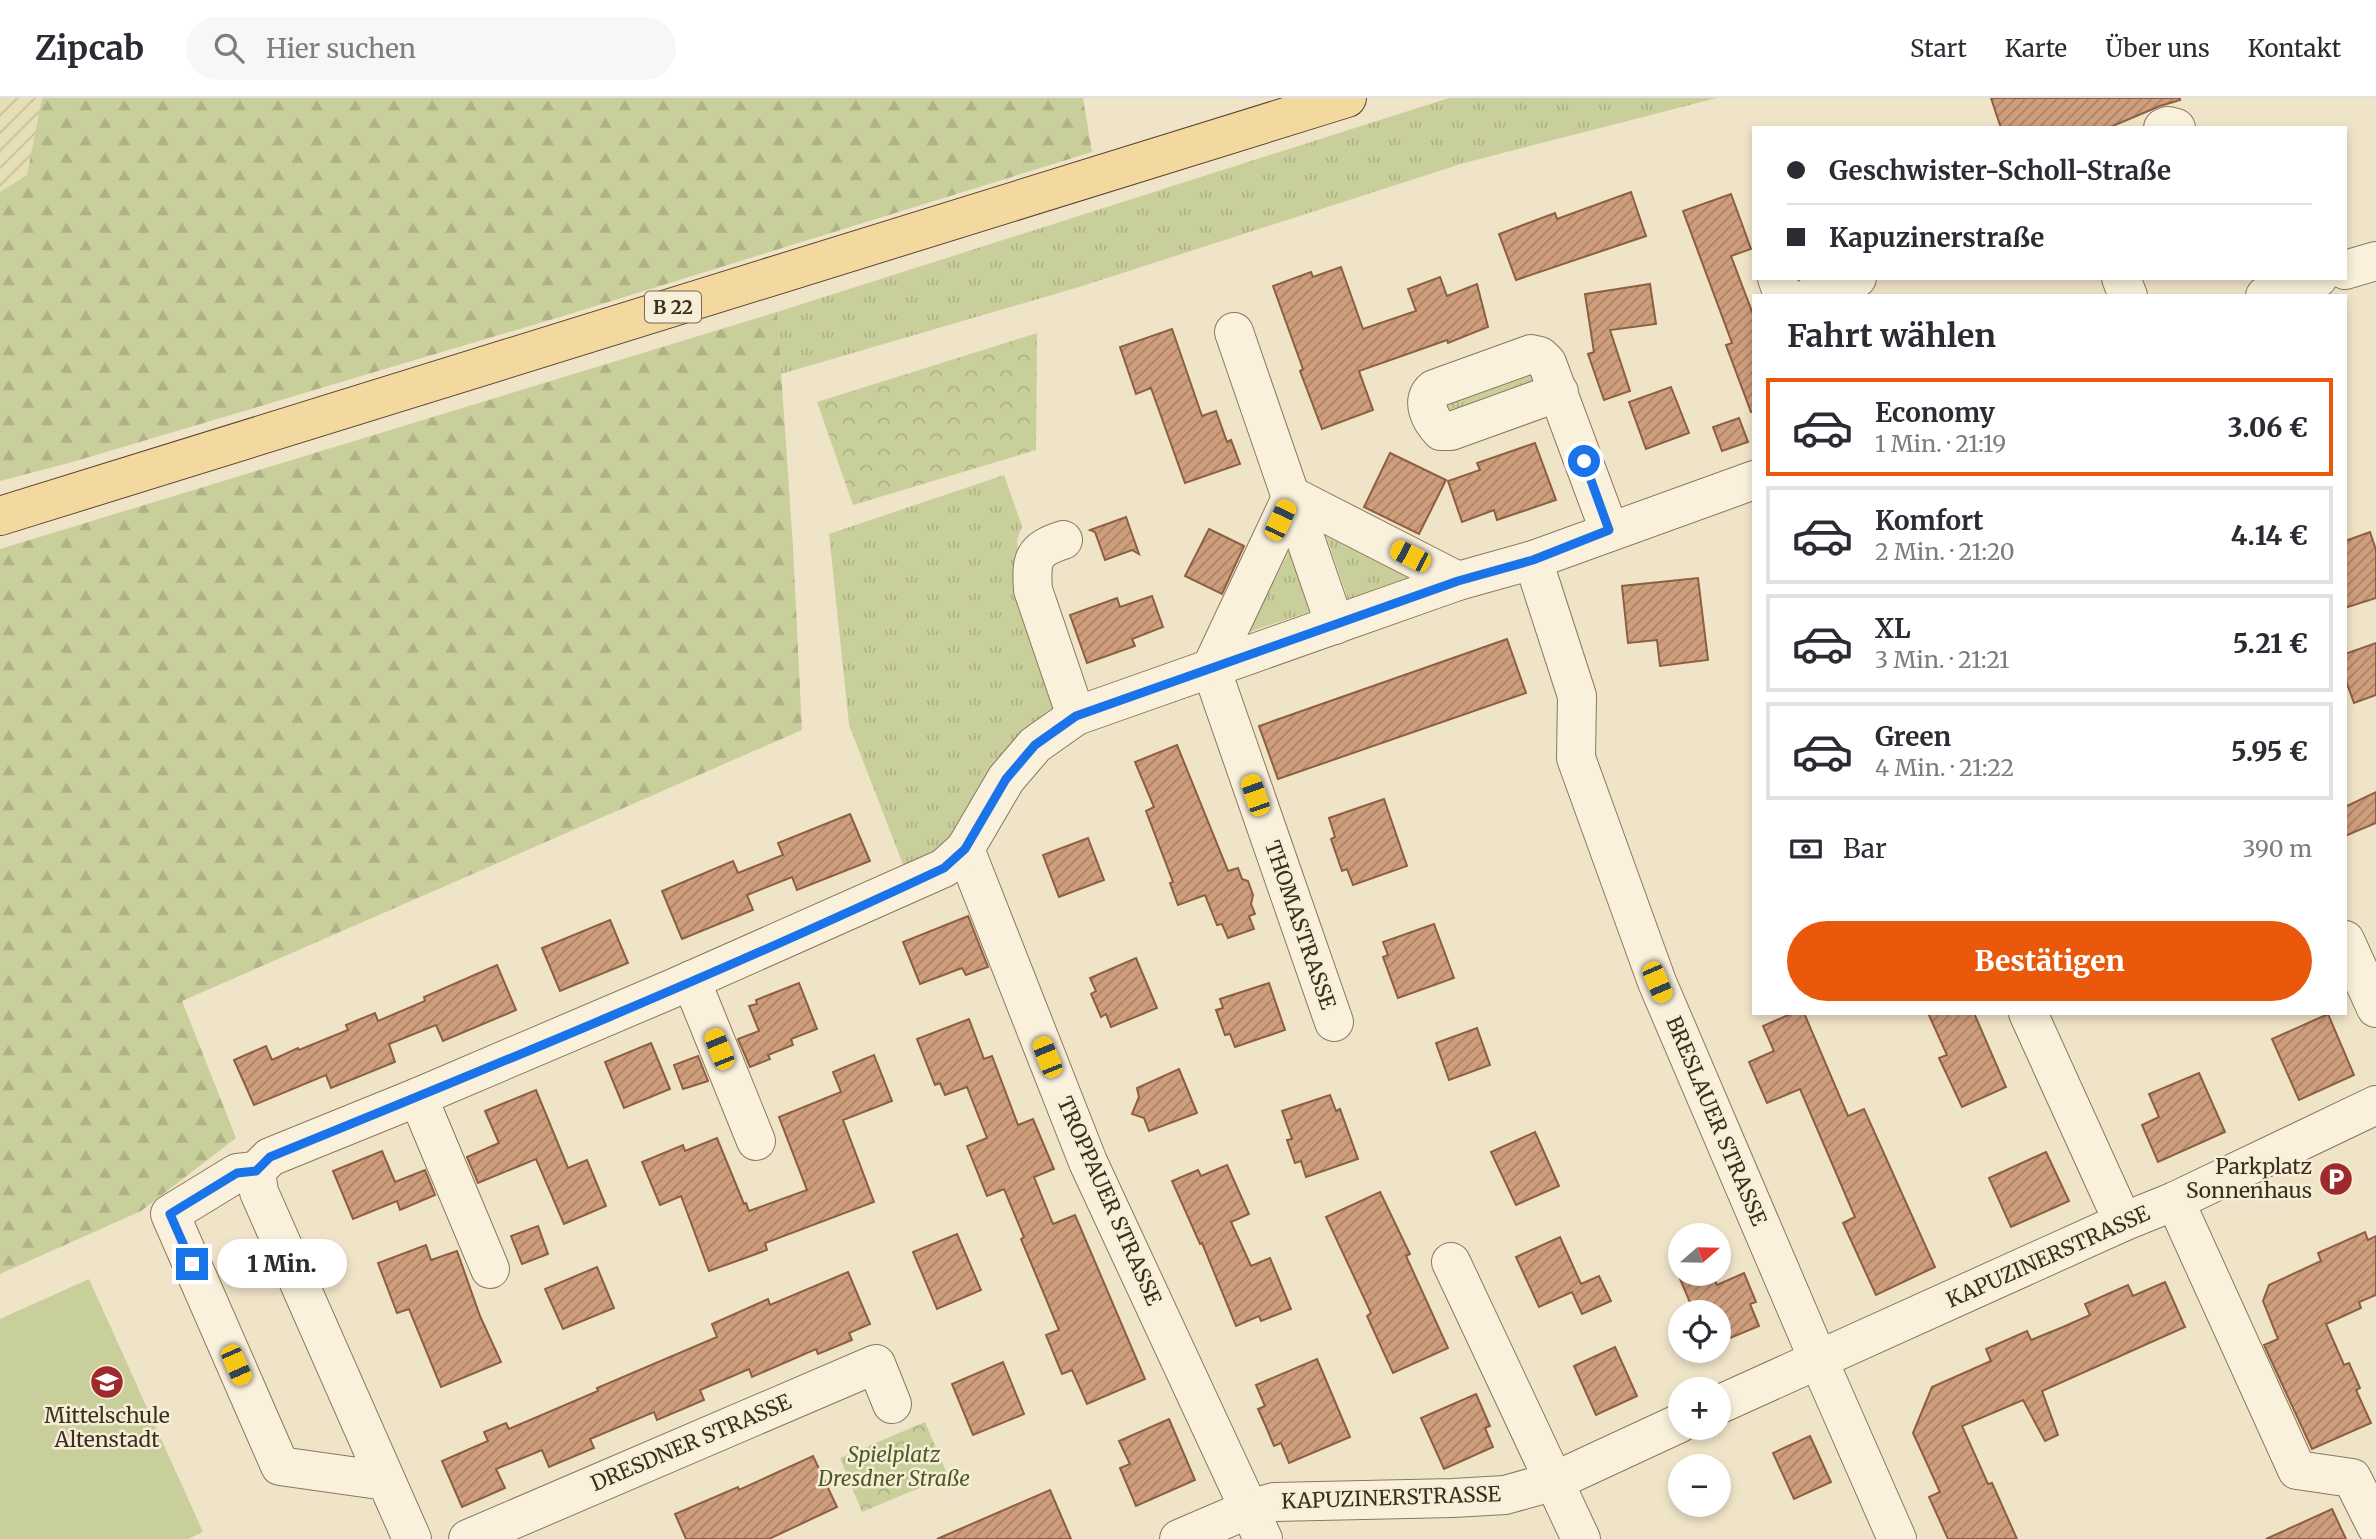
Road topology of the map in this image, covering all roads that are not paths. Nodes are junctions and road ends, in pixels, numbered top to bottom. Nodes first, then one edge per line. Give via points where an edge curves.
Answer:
1 (1347, 98) edge
2 (2376, 261) edge
3 (2347, 269) edge
4 (1852, 280) edge
5 (2312, 280) edge
6 (1816, 294) edge
7 (2271, 294) edge
8 (1234, 332) dead end
9 (1559, 392) dead end
10 (1752, 481) edge
11 (1292, 496) junction
12 (0, 516) edge
13 (1609, 530) junction
14 (1063, 540) dead end
15 (1533, 560) junction
16 (1458, 581) junction
17 (1335, 625) junction
18 (1211, 668) junction
19 (1076, 716) junction
20 (965, 849) junction
21 (2347, 944) edge
22 (691, 980) junction
23 (2376, 1008) edge
24 (2029, 1015) edge
25 (1334, 1022) dead end
26 (418, 1097) junction
27 (2376, 1105) edge
28 (756, 1141) dead end
29 (256, 1171) junction
30 (2175, 1201) junction
31 (2123, 1222) junction
32 (1451, 1262) dead end
33 (490, 1269) dead end
34 (1818, 1359) junction
35 (1731, 1399) edge
36 (892, 1404) dead end
37 (1668, 1429) edge
38 (386, 1481) junction
39 (1555, 1481) junction
40 (1256, 1524) edge
41 (2376, 1526) edge
42 (412, 1539) edge
43 (468, 1539) edge
44 (1179, 1539) edge
45 (1581, 1539) edge
46 (1897, 1539) edge

1 - 12 main road, B 22
2 - 3 street
4 - 6 street
5 - 7 street
8 - 11 street
9 - 13 street
10 - 13 street
11 - 16 street
11 - 17 street
11 - 18 street
13 - 15 street
14 - 19 street via 1039,551 1034,559 1033,590
15 - 16 street
15 - 34 street, BRESLAUER STRASSE via 1577,696 1576,758 1657,982
16 - 17 street
17 - 18 street
18 - 19 street
18 - 25 street, THOMASTRASSE
19 - 20 street via 1035,745 1006,779
20 - 22 street via 944,868 913,883
20 - 40 street, TROPPAUER STRASSE via 1088,1161
21 - 23 street
22 - 26 street
22 - 28 street
24 - 31 street
26 - 29 street via 270,1157
26 - 33 street
27 - 30 street, KAPUZINERSTRASSE
29 - 38 street via 259,1192
29 - 38 street via 237,1173 170,1214 281,1466
30 - 31 street, KAPUZINERSTRASSE
30 - 41 street via 2297,1470 2352,1478
31 - 34 street, KAPUZINERSTRASSE
32 - 39 street
34 - 35 street, KAPUZINERSTRASSE
34 - 46 street, BRESLAUER STRASSE
36 - 43 street, DRESDNER STRASSE via 876,1364
37 - 39 street, KAPUZINERSTRASSE
38 - 42 street
39 - 40 street, KAPUZINERSTRASSE via 1505,1495 1274,1502
39 - 45 street
40 - 44 street, KAPUZINERSTRASSE

